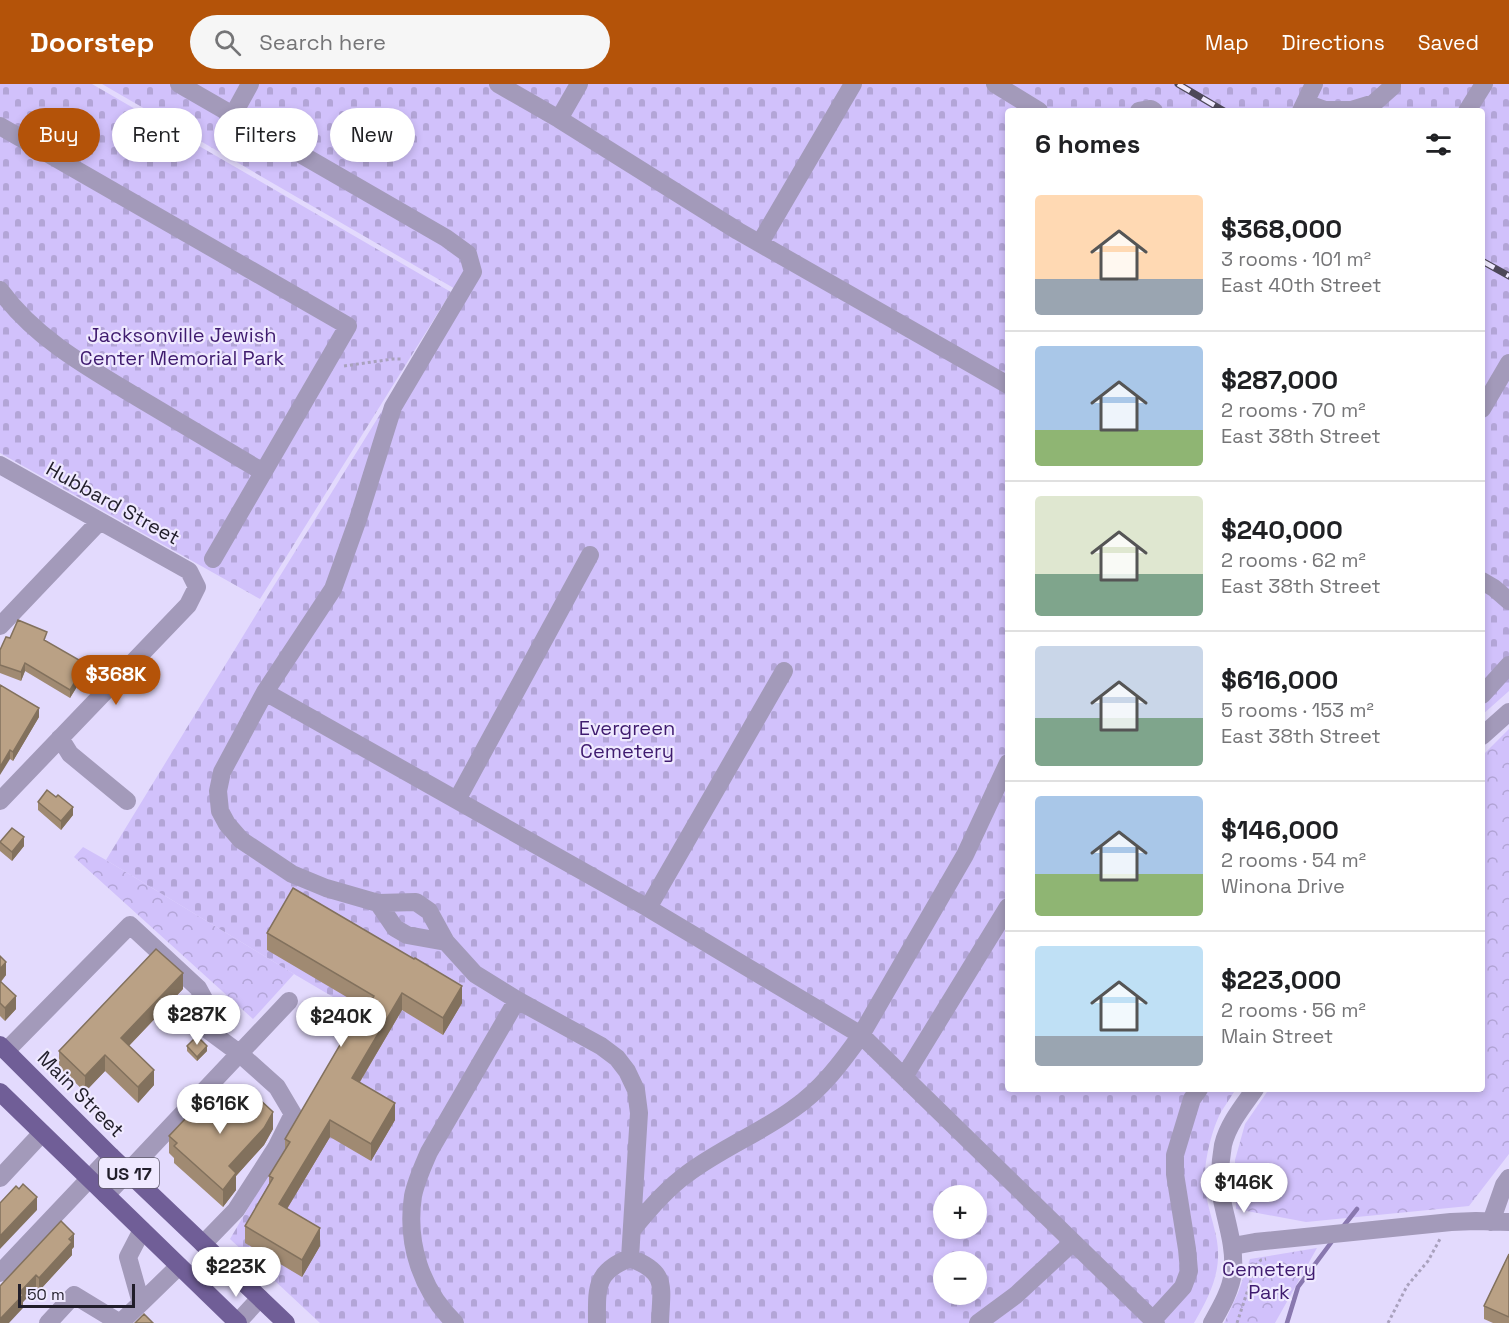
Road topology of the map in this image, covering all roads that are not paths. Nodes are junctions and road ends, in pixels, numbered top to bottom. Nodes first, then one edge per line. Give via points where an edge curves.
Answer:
1 (179, 84) edge
2 (250, 84) edge
3 (498, 84) edge
4 (579, 84) edge
5 (853, 84) edge
6 (995, 84) edge
7 (1314, 84) edge
8 (1392, 84) edge
9 (1484, 84) edge
10 (1303, 107) edge
11 (221, 108) edge
12 (237, 108) edge
13 (1034, 108) edge
14 (1358, 108) edge
15 (1469, 108) edge
16 (560, 119) junction
17 (0, 126) edge
18 (314, 162) edge
19 (760, 243) junction
20 (0, 290) edge
21 (1509, 363) edge
22 (1005, 383) edge
23 (1485, 404) edge
24 (0, 465) edge
25 (263, 472) junction
26 (99, 522) junction
27 (590, 555) dead end
28 (213, 559) dead end
29 (1485, 583) edge
30 (1509, 601) edge
31 (0, 626) edge
32 (1509, 665) edge
33 (784, 671) dead end
34 (265, 692) junction
35 (1485, 692) edge
36 (1509, 712) edge
37 (1485, 733) edge
38 (60, 738) junction
39 (1005, 769) edge
40 (457, 800) junction
41 (0, 801) edge
42 (128, 801) dead end
43 (378, 903) junction
44 (648, 908) junction
45 (1005, 912) edge
46 (446, 942) junction
47 (517, 1000) junction
48 (289, 1001) dead end
49 (861, 1035) junction
50 (3, 1048) edge
51 (239, 1053) junction
52 (904, 1077) junction
53 (0, 1092) edge
54 (1197, 1092) edge
55 (1253, 1092) edge
56 (42, 1133) junction
57 (111, 1156) junction
58 (128, 1172) junction
59 (0, 1178) edge
60 (1509, 1178) edge
61 (90, 1180) junction
62 (106, 1195) junction
63 (1500, 1222) edge
64 (633, 1229) junction
65 (142, 1230) junction
66 (1072, 1243) junction
67 (204, 1244) junction
68 (1233, 1246) junction
69 (630, 1258) junction
70 (179, 1266) junction
71 (0, 1273) edge
72 (260, 1298) junction
73 (141, 1303) junction
74 (1154, 1322) edge
75 (48, 1323) edge
76 (237, 1323) edge
77 (286, 1323) edge
78 (455, 1323) edge
79 (597, 1323) edge
80 (660, 1323) edge
81 (978, 1323) edge
82 (1212, 1323) edge

1 - 11 street
2 - 12 street
3 - 16 street
4 - 16 street
5 - 19 street
6 - 13 street
7 - 10 street
8 - 14 street via 1374,103
9 - 15 street
16 - 19 street
17 - 25 street via 348,326
18 - 34 street via 446,238 468,254 473,273 393,407 333,589
19 - 22 street
20 - 25 street via 51,343
21 - 23 street
24 - 26 street, Hubbard Street
25 - 28 street
26 - 31 street
26 - 38 street, Hubbard Street via 189,572 197,587 188,605
27 - 40 street
29 - 30 street
32 - 35 street
33 - 44 street
34 - 40 street
34 - 43 street via 222,772 218,791 220,811 241,840 292,874
36 - 37 street
38 - 41 street
38 - 42 street via 70,754
39 - 49 street via 965,855
40 - 44 street
43 - 46 street via 395,928 407,935
43 - 46 street via 417,902 429,911
44 - 49 street
45 - 52 street
46 - 47 street via 475,974
47 - 64 street via 601,1046 627,1071 636,1090 639,1113
47 - 78 street via 429,1152 413,1194 414,1250 422,1276 434,1300
48 - 51 street
49 - 52 street
49 - 64 street via 831,1075 802,1102 687,1174
50 - 51 street via 130,925 198,988 204,999 196,1022
50 - 57 main road, Main Street / US 17
51 - 58 street
51 - 67 street via 277,1087 293,1114 236,1210
52 - 66 street
53 - 56 main road, US 17
54 - 74 street via 1175,1155 1189,1271 1183,1287
55 - 68 street via 1234,1119 1224,1143 1220,1171
56 - 59 street
56 - 61 main road, US 17
57 - 58 main road, Main Street / US 17
57 - 61 street
58 - 62 street
58 - 67 main road, Main Street / US 17
60 - 63 street via 1504,1185
61 - 62 main road, US 17
61 - 71 street
62 - 65 main road, US 17
63 - 68 street via 1414,1226
64 - 69 street
65 - 70 main road, US 17
65 - 73 street via 128,1257
66 - 74 street
66 - 81 street via 1016,1295
67 - 72 main road, Main Street / US 17
68 - 82 street via 1233,1273 1227,1296
69 - 79 street via 604,1275 597,1289
69 - 80 street via 655,1272 661,1284
70 - 73 street
70 - 76 main road, US 17
72 - 76 street
72 - 77 main road, Main Street / US 17
73 - 75 street via 120,1323 74,1295

